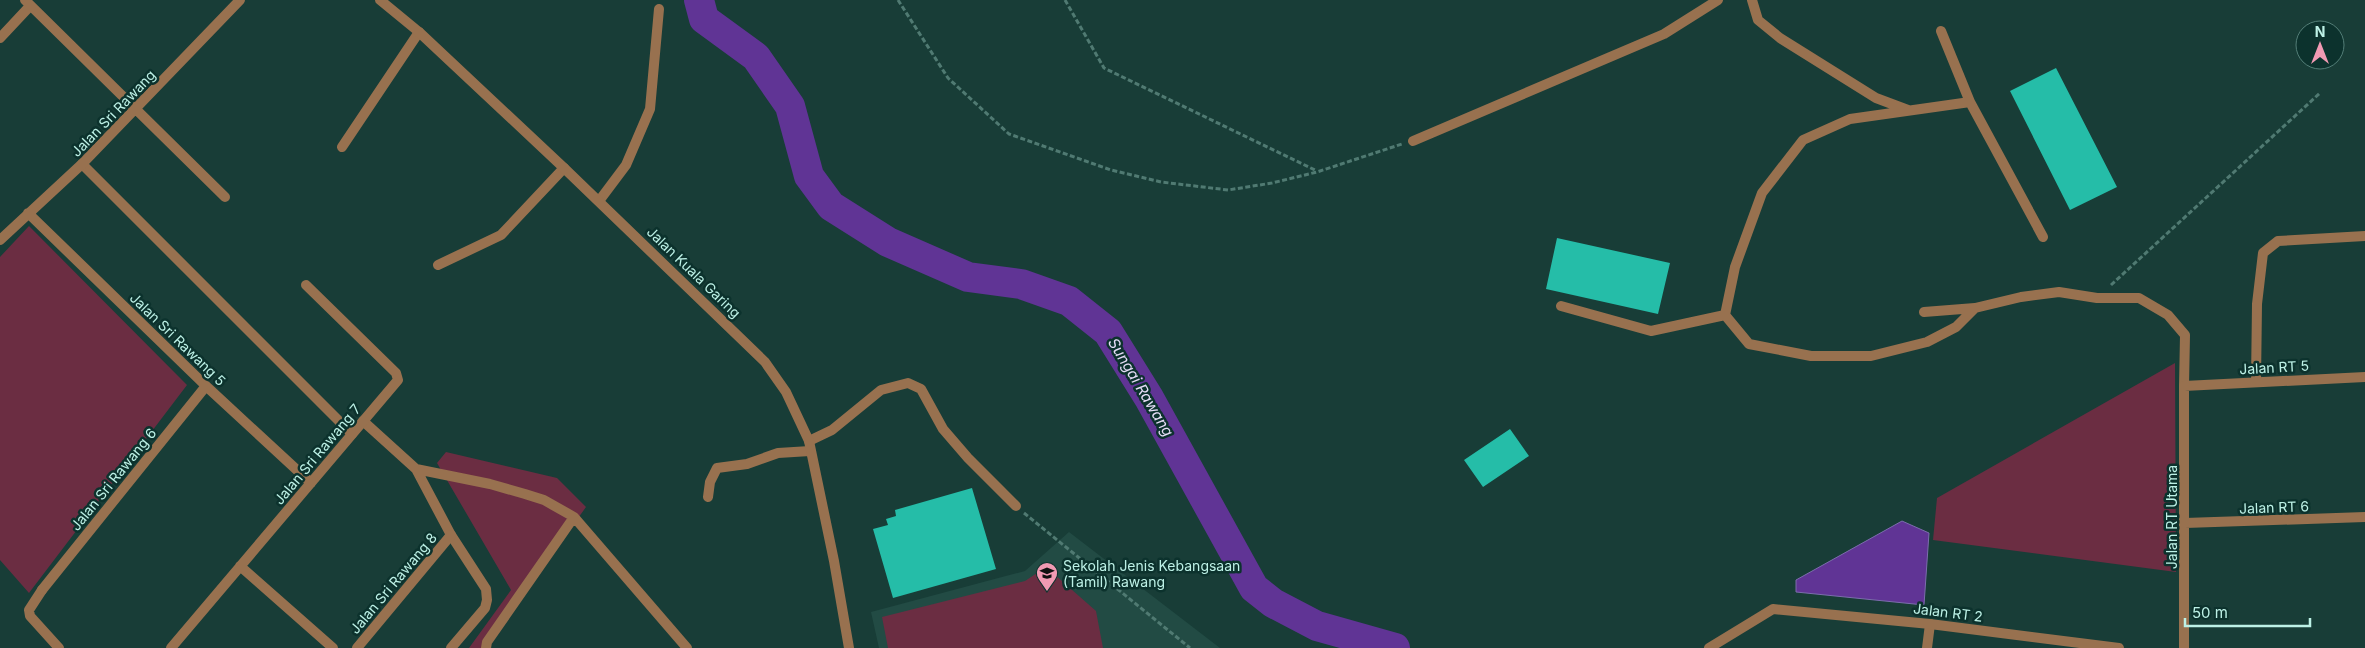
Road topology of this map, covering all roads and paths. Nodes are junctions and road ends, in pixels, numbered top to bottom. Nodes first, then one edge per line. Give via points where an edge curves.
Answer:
1 (240, 0) edge
2 (380, 0) edge
3 (898, 0) edge
4 (1064, 0) edge
5 (1718, 0) edge
6 (1752, 0) edge
7 (28, 3) edge
8 (659, 9) dead end
9 (1941, 31) dead end
10 (419, 32) junction
11 (0, 38) edge
12 (2320, 93) dead end
13 (1970, 102) junction
14 (136, 110) junction
15 (1911, 111) junction
16 (1412, 141) joint
17 (342, 147) dead end
18 (82, 164) junction
19 (564, 168) junction
20 (1317, 172) junction
21 (225, 197) dead end
22 (599, 200) junction
23 (28, 213) junction
24 (2365, 236) edge
25 (2043, 237) dead end
26 (0, 240) edge
27 (438, 265) dead end
28 (306, 285) dead end
29 (2097, 298) junction
30 (1561, 306) dead end
31 (1975, 308) junction
32 (1924, 312) dead end
33 (1725, 315) junction
34 (2365, 377) edge
35 (2256, 382) junction
36 (206, 386) junction
37 (2184, 386) junction
38 (363, 421) junction
39 (352, 434) junction
40 (809, 446) junction
41 (416, 469) junction
42 (311, 483) junction
43 (708, 497) dead end
44 (1016, 506) joint
45 (574, 516) junction
46 (2365, 517) edge
47 (2185, 523) junction
48 (451, 535) junction
49 (240, 566) junction
50 (1930, 624) junction
51 (59, 648) edge
52 (171, 648) edge
53 (333, 648) edge
54 (357, 648) edge
55 (451, 648) edge
56 (486, 648) edge
57 (687, 648) edge
58 (849, 648) edge
59 (1190, 648) edge
60 (1709, 648) edge
61 (1927, 648) edge
62 (2119, 648) edge
63 (2184, 648) edge

1 - 14 street, Jalan Sri Rawang
2 - 10 street, Jalan Kuala Garing
3 - 20 path via 948,78 1009,134 1110,170 1161,182 1228,190
4 - 20 path via 1104,68
5 - 16 street via 1664,34
6 - 15 street via 1758,20 1780,38 1876,98
7 - 11 street
7 - 14 street
8 - 22 street via 650,109 626,165
9 - 13 street
10 - 17 street
10 - 19 street, Jalan Kuala Garing
12 - 29 path
13 - 15 street
13 - 25 street
14 - 18 street, Jalan Sri Rawang
14 - 21 street
15 - 33 street via 1850,119 1803,140 1762,192 1735,267
16 - 20 path
18 - 23 street, Jalan Sri Rawang
18 - 39 street
19 - 22 street, Jalan Kuala Garing
19 - 27 street via 501,235
22 - 40 street, Jalan Kuala Garing via 765,362 786,392
23 - 26 street, Jalan Sri Rawang
23 - 36 street, Jalan Sri Rawang 5
24 - 35 street via 2278,242 2264,253 2257,304
28 - 38 street, Jalan Sri Rawang 7 via 396,374 398,380
29 - 31 street, Jalan RT Utama via 2058,292
29 - 37 street, Jalan RT Utama via 2139,298 2168,315 2185,335
30 - 33 street via 1651,331
31 - 32 street, Jalan RT Utama
31 - 33 street via 1956,327 1927,342 1871,356 1811,356 1749,344
34 - 35 street, Jalan RT 5
35 - 37 street, Jalan RT 5
36 - 42 street, Jalan Sri Rawang 5
36 - 51 street, Jalan Sri Rawang 6 via 29,610 30,616
37 - 47 street, Jalan RT Utama
38 - 39 street, Jalan Sri Rawang 7
38 - 41 street
39 - 42 street, Jalan Sri Rawang 7
40 - 43 street via 746,464 717,468 710,482
40 - 44 street via 881,390 908,383 921,389 943,429
40 - 58 street, Jalan Kuala Garing
41 - 45 street via 525,494
41 - 48 street
42 - 49 street, Jalan Sri Rawang 7
44 - 59 path
45 - 56 street
45 - 57 street
46 - 47 street, Jalan RT 6
47 - 63 street, Jalan RT Utama
48 - 54 street, Jalan Sri Rawang 8
48 - 55 street via 486,589 487,600 485,608
49 - 52 street, Jalan Sri Rawang 7
49 - 53 street
50 - 60 street, Jalan RT 2 via 1774,609
50 - 61 street
50 - 62 street, Jalan RT 2

